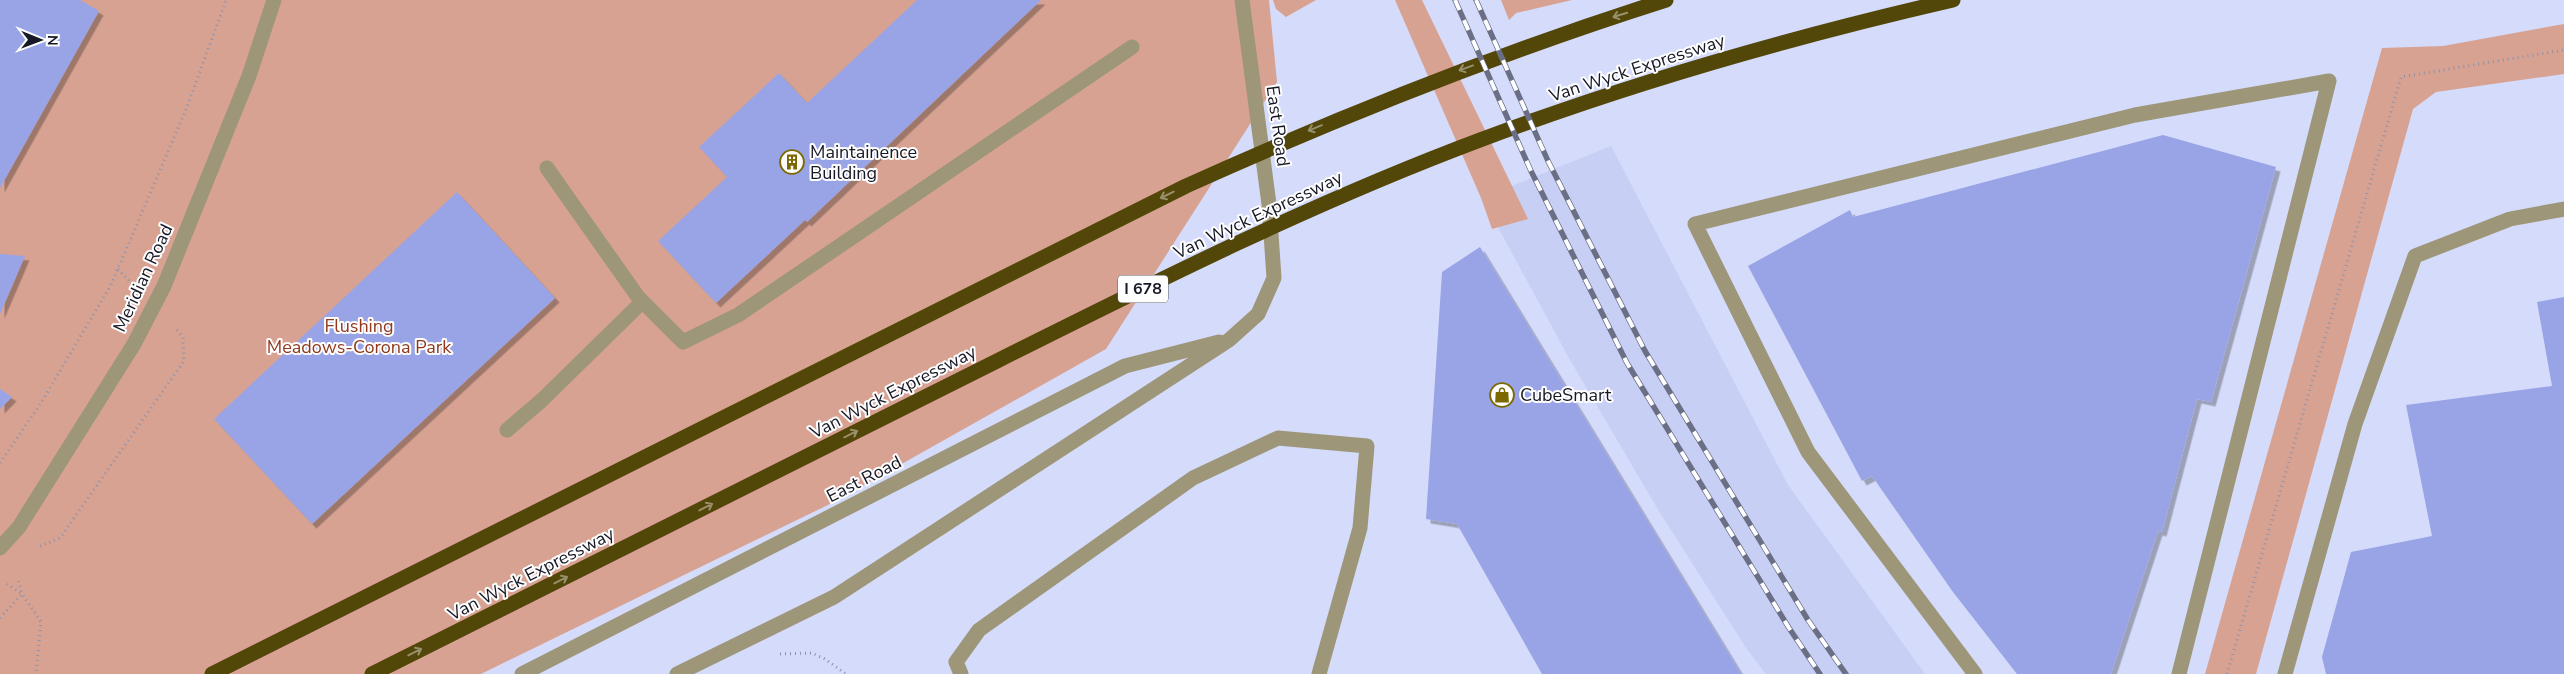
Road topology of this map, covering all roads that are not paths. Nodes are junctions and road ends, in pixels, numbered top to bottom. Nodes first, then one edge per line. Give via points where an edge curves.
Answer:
1 (274, 0) edge
2 (1242, 0) edge
3 (1666, 0) edge
4 (1953, 0) edge
5 (1132, 48) dead end
6 (547, 168) dead end
7 (2564, 209) edge
8 (642, 302) junction
9 (1230, 339) junction
10 (507, 430) dead end
11 (0, 548) edge
12 (212, 674) edge
13 (372, 674) edge
14 (522, 674) edge
15 (677, 674) edge
16 (961, 674) edge
17 (1319, 674) edge
18 (1975, 674) edge
19 (2179, 674) edge
20 (2285, 674) edge

1 - 11 street, Meridian Road via 250,76 164,286 134,344 19,526
2 - 9 street, East Road via 1270,204 1274,278 1258,314
3 -> 12 highway via 1450,74 1304,133 1186,186
13 -> 4 highway, Van Wyck Expressway / I 678 via 1102,309 1332,200 1479,140 1609,95 1724,58
5 - 8 street via 738,315 683,342
6 - 8 street
7 - 20 street via 2510,219 2416,256 2355,424
8 - 10 street
9 - 14 street, East Road via 1125,366
9 - 15 street via 834,597
16 - 17 street via 956,662 979,630 1193,478 1278,438 1367,446 1360,528
18 - 19 street via 1808,452 1695,224 2135,115 2329,81

